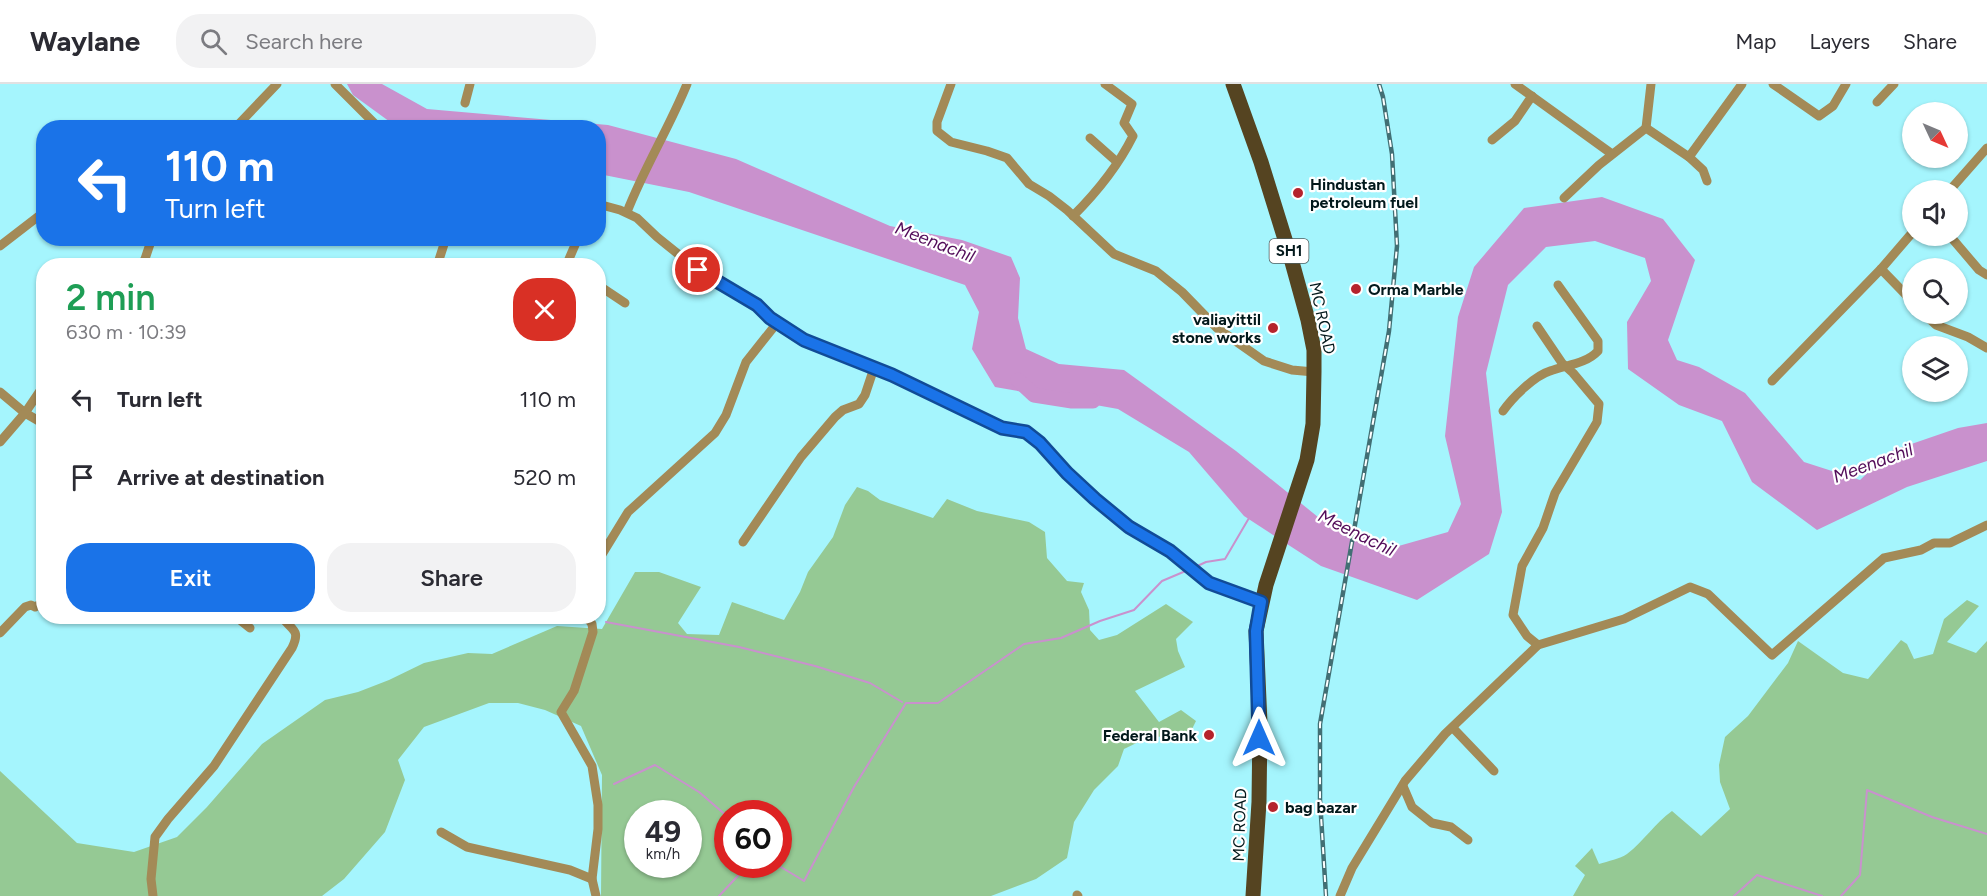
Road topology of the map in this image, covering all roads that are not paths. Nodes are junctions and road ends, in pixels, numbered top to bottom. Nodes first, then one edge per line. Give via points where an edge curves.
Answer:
1 (276, 84) edge
2 (335, 84) edge
3 (470, 84) edge
4 (687, 84) edge
5 (951, 84) edge
6 (1105, 84) edge
7 (1233, 84) edge
8 (1515, 84) edge
9 (1651, 84) edge
10 (1742, 84) edge
11 (1773, 84) edge
12 (1846, 84) edge
13 (1894, 84) edge
14 (1532, 96) junction
15 (1877, 102) dead end
16 (465, 103) dead end
17 (243, 120) edge
18 (371, 120) edge
19 (1646, 128) junction
20 (1090, 138) dead end
21 (1492, 140) dead end
22 (1987, 148) edge
23 (1612, 154) junction
24 (1689, 156) junction
25 (1118, 162) junction
26 (1959, 180) edge
27 (1707, 181) dead end
28 (1564, 198) dead end
29 (606, 206) edge
30 (627, 212) junction
31 (1073, 216) junction
32 (36, 218) edge
33 (1902, 245) edge
34 (0, 246) edge
35 (1959, 246) edge
36 (1881, 269) junction
37 (1987, 275) edge
38 (1558, 285) dead end
39 (606, 290) edge
40 (1902, 291) edge
41 (625, 303) dead end
42 (777, 323) junction
43 (1935, 324) edge
44 (1536, 326) dead end
45 (1987, 348) edge
46 (1567, 367) junction
47 (874, 368) junction
48 (1314, 372) junction
49 (1772, 381) dead end
50 (0, 392) edge
51 (36, 396) edge
52 (1503, 411) dead end
53 (25, 412) junction
54 (36, 419) edge
55 (0, 442) edge
56 (1987, 525) edge
57 (743, 542) dead end
58 (606, 548) edge
59 (1261, 602) junction
60 (36, 606) edge
61 (245, 624) edge
62 (290, 624) edge
63 (592, 624) edge
64 (250, 628) dead end
65 (0, 633) edge
66 (1538, 645) junction
67 (1453, 728) junction
68 (1494, 771) dead end
69 (1403, 786) junction
70 (441, 832) dead end
71 (1468, 840) dead end
72 (592, 879) junction
73 (153, 896) edge
74 (596, 896) edge
75 (1253, 896) edge
76 (1340, 896) edge

1 - 17 street
2 - 18 street
3 - 16 street
4 - 30 street
5 - 31 street via 937,132 951,142 1007,159 1029,184
6 - 25 street via 1132,104 1124,123 1133,136
7 - 48 main road, MC ROAD / SH1 via 1292,261 1314,350
8 - 14 street
9 - 19 street
10 - 24 street
11 - 12 street via 1819,116 1833,106
13 - 15 street
14 - 21 street via 1515,121
14 - 23 street
19 - 23 street
19 - 24 street
20 - 25 street
22 - 26 street
23 - 28 street
24 - 27 street via 1703,170
25 - 31 street via 1092,198
29 - 30 street
30 - 42 street via 698,270 757,305
31 - 48 street via 1114,254 1156,271 1217,327 1264,361
32 - 34 street
33 - 36 street
35 - 37 street
36 - 40 street
36 - 49 street
38 - 46 street via 1598,341 1593,357
39 - 41 street
42 - 47 street via 804,340
42 - 58 street via 746,362 715,433 628,512
43 - 45 street
44 - 46 street
46 - 52 street via 1536,377
46 - 66 street via 1599,404 1598,415 1555,493 1544,528 1522,566 1513,615
47 - 57 street via 859,404 835,417 801,457
47 - 59 street via 1002,428 1026,432 1129,527 1220,588
48 - 59 main road, MC ROAD / SH1 via 1313,424 1307,460
50 - 53 street
51 - 53 street
53 - 54 street
53 - 55 street
56 - 66 street via 1950,543 1934,543 1884,558 1772,655 1708,594 1689,587 1624,619
59 - 75 main road, MC ROAD / SH1 via 1256,631 1260,724
60 - 65 street via 25,607
61 - 64 street
62 - 73 street via 297,637 292,648 214,766 155,837
63 - 72 street via 593,632 574,690 561,712 592,766 598,804
66 - 67 street
67 - 68 street
67 - 69 street
69 - 71 street via 1412,807 1432,823 1451,827
69 - 76 street via 1352,868
70 - 72 street via 467,847 570,870
72 - 74 street

